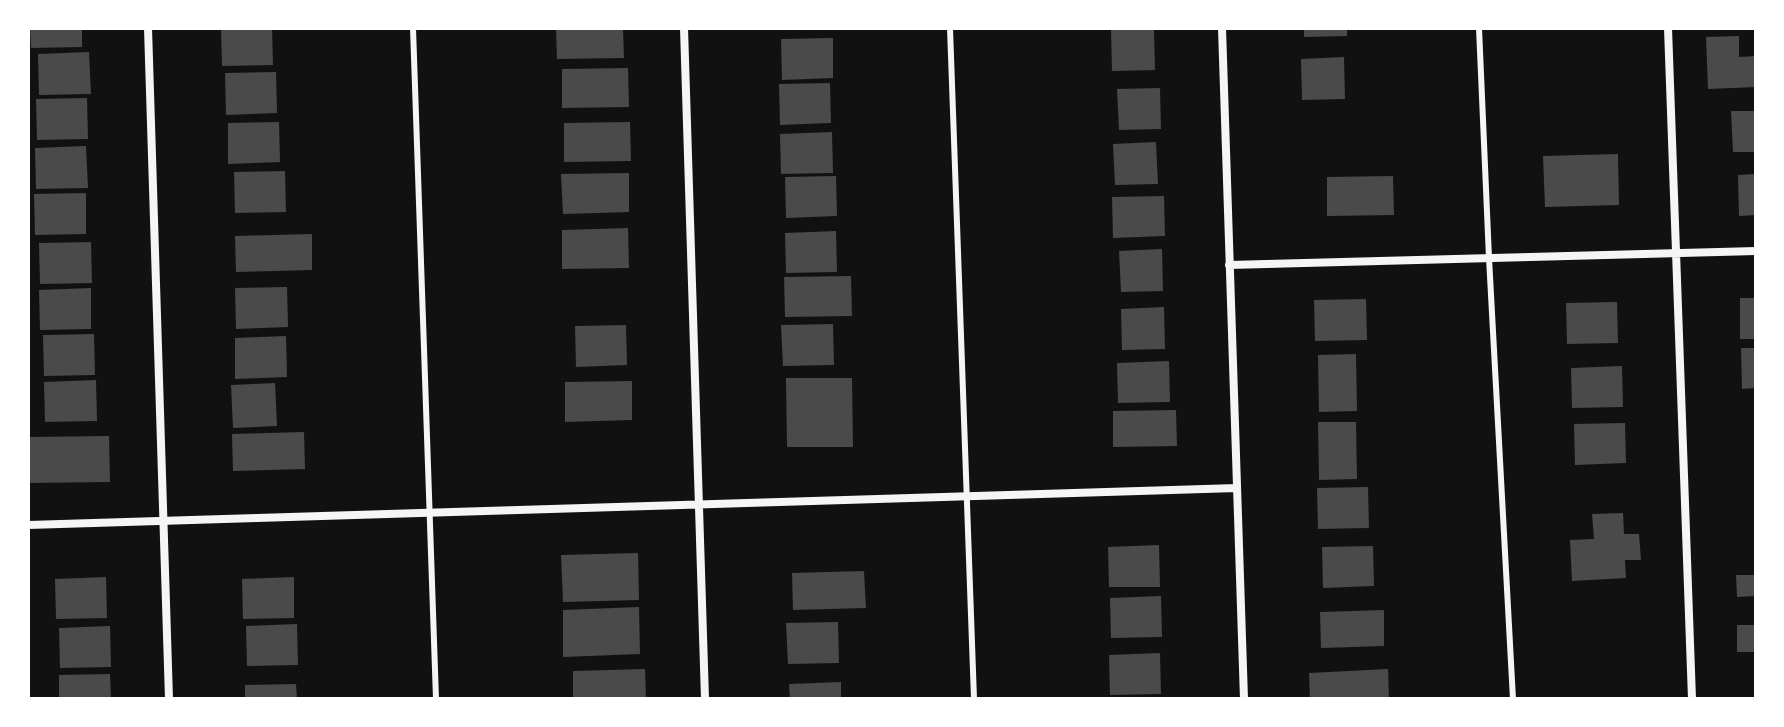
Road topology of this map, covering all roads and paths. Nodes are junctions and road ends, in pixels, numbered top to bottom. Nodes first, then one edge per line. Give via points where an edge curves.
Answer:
1 (148, 28) edge
2 (413, 28) edge
3 (684, 28) edge
4 (950, 28) edge
5 (1222, 28) edge
6 (1479, 28) edge
7 (1668, 28) edge
8 (1756, 251) edge
9 (1676, 253) junction
10 (1489, 258) junction
11 (1229, 265) junction
12 (1237, 488) junction
13 (966, 497) junction
14 (699, 505) junction
15 (430, 513) junction
16 (164, 521) junction
17 (28, 525) edge
18 (169, 699) edge
19 (436, 699) edge
20 (705, 699) edge
21 (974, 699) edge
22 (1244, 699) edge
23 (1513, 699) edge
24 (1692, 699) edge

1 - 16 street
2 - 15 lane
3 - 14 street
4 - 13 lane
5 - 11 street
6 - 10 lane
7 - 9 street
8 - 9 street
9 - 10 street
9 - 24 street
10 - 11 street
10 - 23 lane
11 - 12 street
12 - 13 street
12 - 22 street
13 - 14 street
13 - 21 lane
14 - 15 street
14 - 20 street
15 - 16 street
15 - 19 lane
16 - 17 street
16 - 18 street

